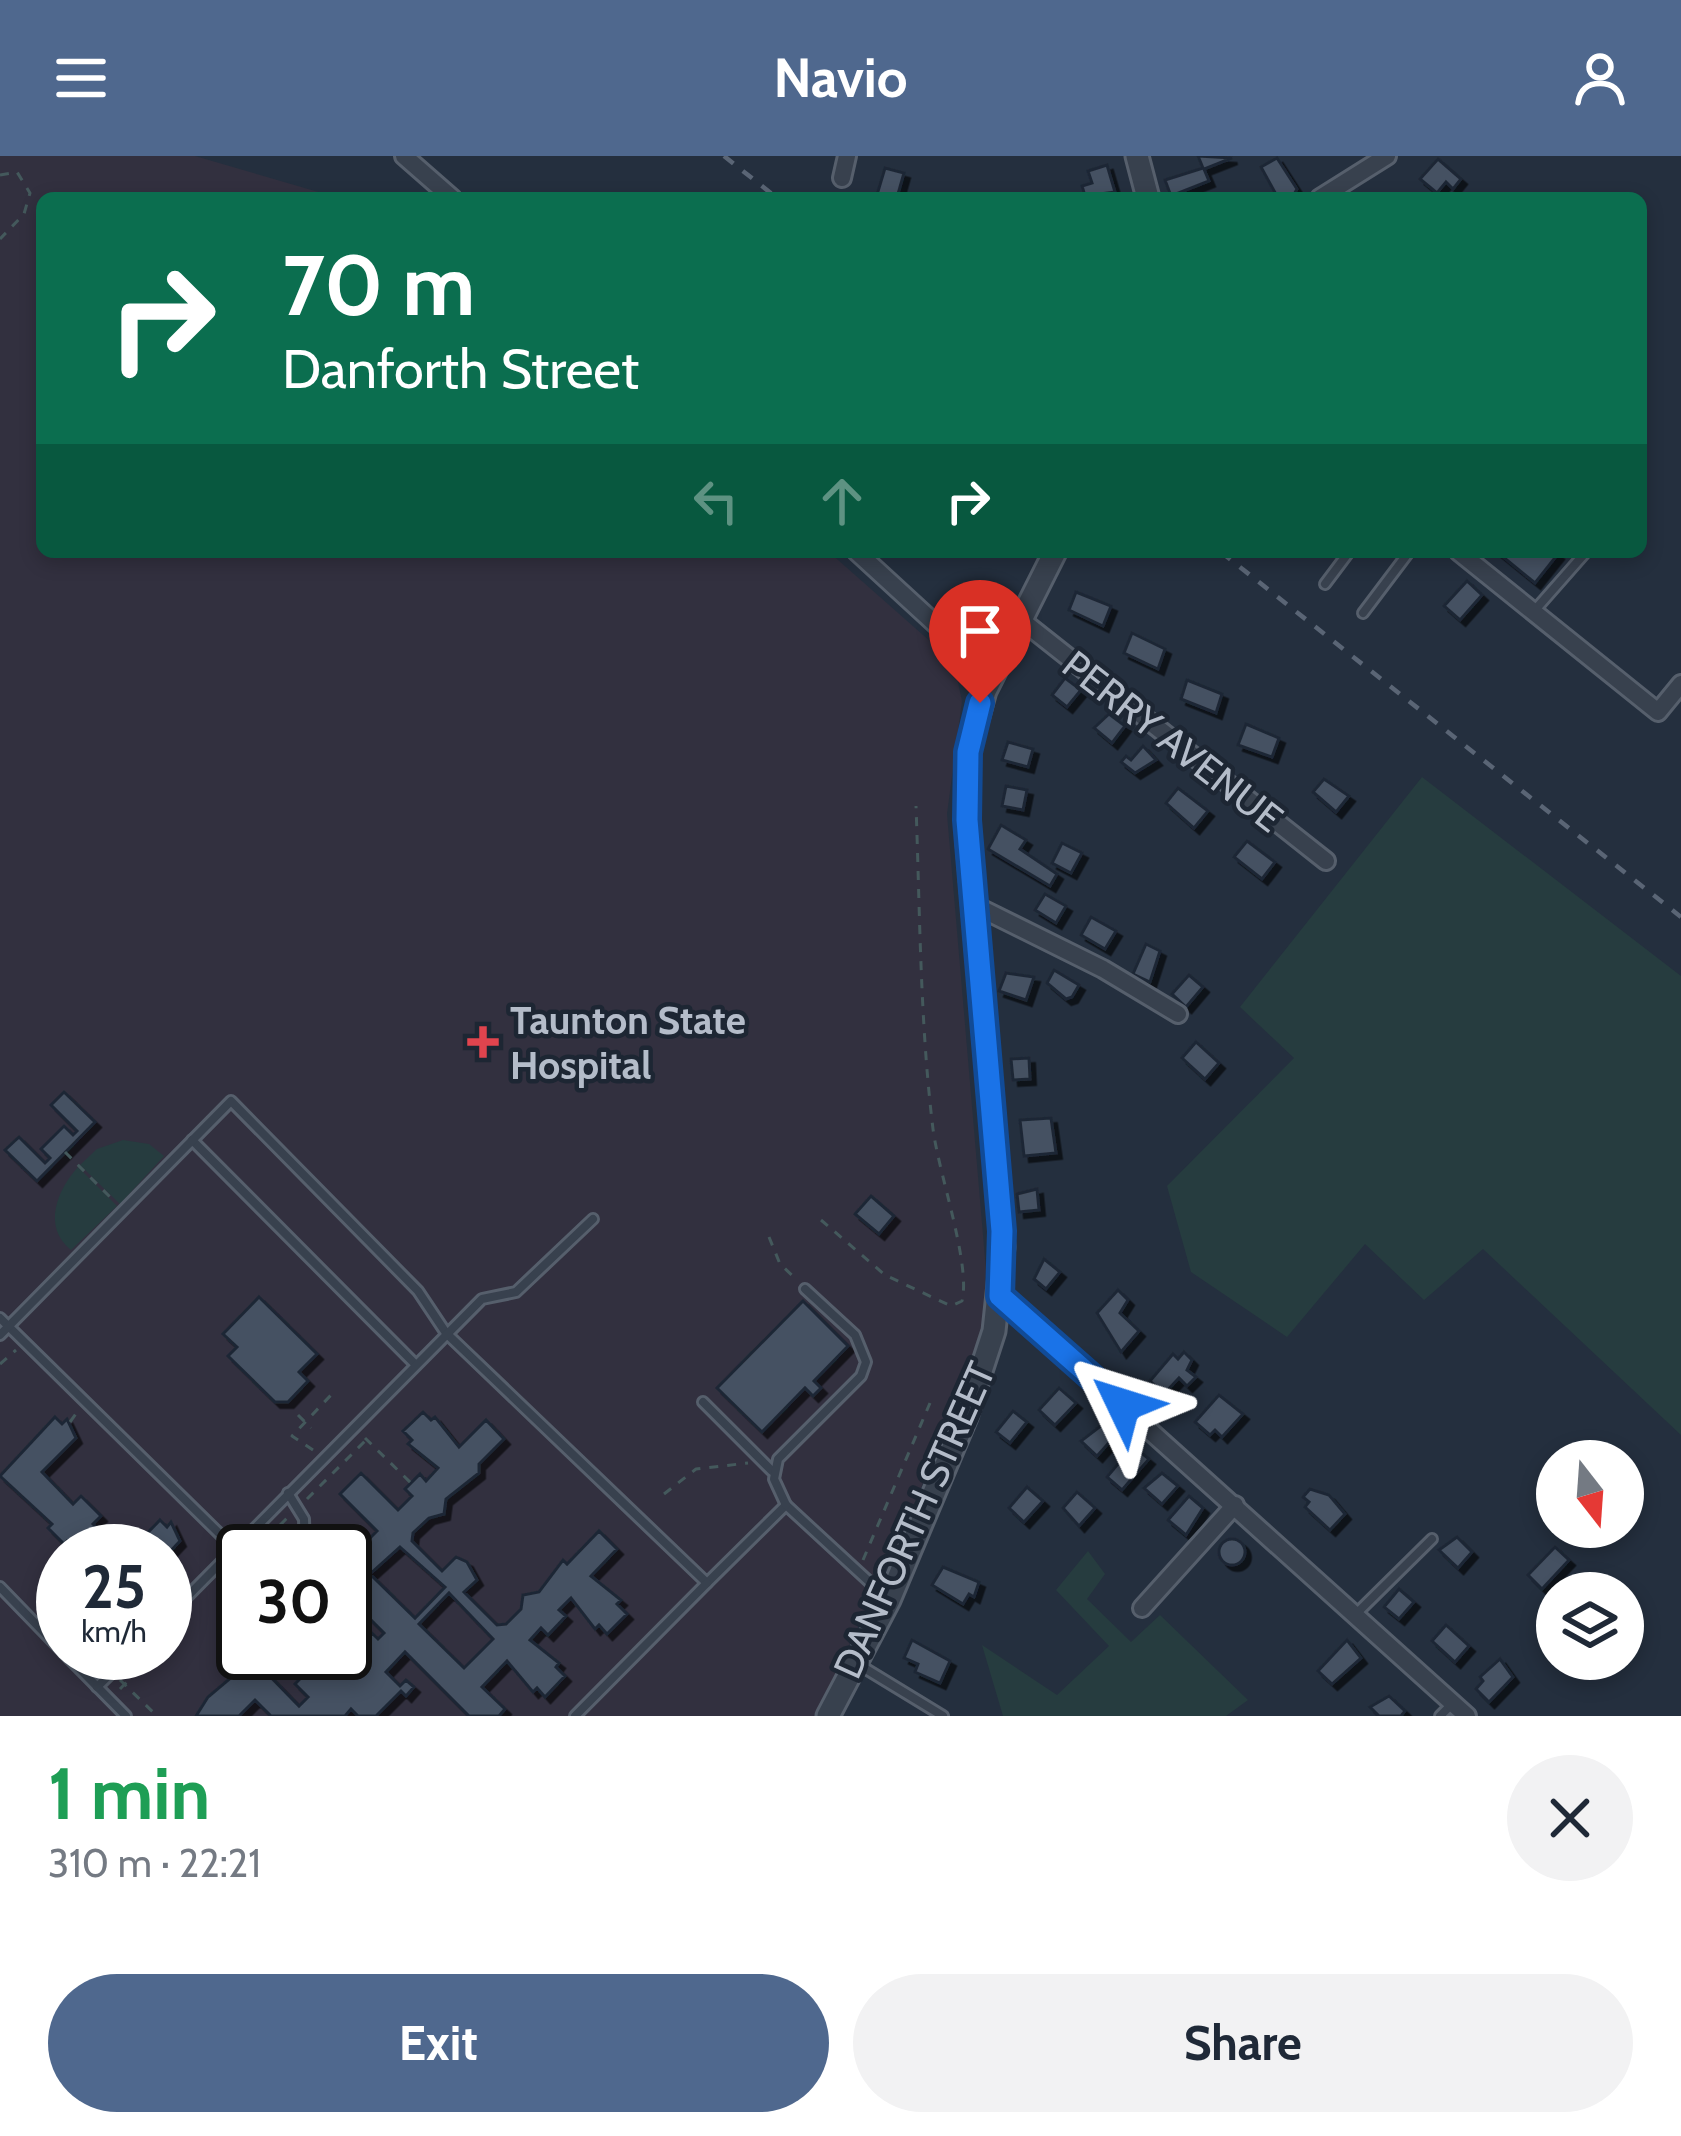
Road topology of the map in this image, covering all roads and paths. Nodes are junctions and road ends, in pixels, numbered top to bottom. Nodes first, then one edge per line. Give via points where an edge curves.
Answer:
1 (404, 156) edge
2 (848, 156) edge
3 (1137, 156) edge
4 (1387, 156) edge
5 (0, 175) edge
6 (842, 178) dead end
7 (445, 192) edge
8 (1146, 192) edge
9 (1329, 192) edge
10 (0, 239) edge
11 (864, 558) edge
12 (1051, 558) edge
13 (1344, 558) edge
14 (1404, 558) edge
15 (1467, 558) edge
16 (1579, 558) edge
17 (1325, 584) dead end
18 (1534, 611) junction
19 (1363, 613) dead end
20 (1021, 620) junction
21 (992, 676) junction
22 (1681, 684) edge
23 (916, 806) dead end
24 (1326, 861) dead end
25 (974, 905) junction
26 (1178, 1014) dead end
27 (192, 1140) junction
28 (65, 1152) dead end
29 (124, 1210) junction
30 (592, 1219) dead end
31 (821, 1220) dead end
32 (769, 1237) dead end
33 (805, 1289) joint
34 (1000, 1296) junction
35 (0, 1318) edge
36 (8, 1327) junction
37 (446, 1334) junction
38 (0, 1335) edge
39 (15, 1349) dead end
40 (0, 1364) edge
41 (415, 1364) junction
42 (332, 1394) dead end
43 (63, 1396) dead end
44 (703, 1402) dead end
45 (930, 1403) dead end
46 (298, 1415) dead end
47 (70, 1422) dead end
48 (305, 1423) junction
49 (354, 1426) junction
50 (310, 1428) dead end
51 (367, 1439) junction
52 (763, 1462) junction
53 (318, 1463) junction
54 (773, 1472) junction
55 (411, 1483) dead end
56 (288, 1493) junction
57 (664, 1494) dead end
58 (786, 1505) junction
59 (1234, 1505) junction
60 (298, 1508) junction
61 (258, 1524) edge
62 (282, 1524) edge
63 (301, 1524) edge
64 (216, 1530) edge
65 (1432, 1540) dead end
66 (216, 1567) edge
67 (856, 1572) junction
68 (707, 1583) junction
69 (0, 1587) edge
70 (192, 1591) edge
71 (889, 1600) junction
72 (1142, 1608) dead end
73 (1356, 1615) junction
74 (36, 1624) edge
75 (854, 1663) junction
76 (90, 1680) edge
77 (104, 1680) edge
78 (121, 1680) edge
79 (128, 1680) edge
80 (124, 1684) junction
81 (97, 1687) junction
82 (118, 1690) dead end
83 (1454, 1712) edge
84 (124, 1715) edge
85 (157, 1716) edge
86 (575, 1716) edge
87 (828, 1716) edge
88 (943, 1716) edge

1 - 7 street
2 - 6 street
3 - 8 street
4 - 9 street
5 - 10 path via 17,172 30,193 24,214
11 - 21 street
12 - 20 street, DANFORTH STREET
13 - 17 lane
14 - 19 lane
15 - 18 street
16 - 18 lane
18 - 22 street via 1658,712
20 - 21 street, DANFORTH STREET
20 - 24 street, PERRY AVENUE
21 - 25 street, DANFORTH STREET via 968,752
23 - 31 path via 933,1128 964,1262 962,1301 951,1306 909,1290
25 - 26 street
25 - 34 street, DANFORTH STREET via 1002,1231
27 - 29 lane
27 - 37 lane via 232,1100 418,1291
27 - 41 lane
28 - 29 path
29 - 36 lane
30 - 37 lane via 516,1292 482,1299
32 - 33 path via 780,1264
33 - 54 lane via 855,1335 866,1362
34 - 59 street
34 - 71 street, DANFORTH STREET via 970,1406
35 - 36 lane
36 - 38 lane
36 - 64 lane
37 - 41 lane
37 - 68 lane
39 - 40 path
41 - 49 lane
42 - 48 path
43 - 47 path via 80,1412
44 - 52 lane
45 - 67 path
46 - 48 path
48 - 50 path
48 - 53 path via 292,1436
49 - 51 path
49 - 53 lane
51 - 55 path
51 - 60 path
52 - 54 lane
52 - 57 path via 702,1467
53 - 56 lane
54 - 58 lane
56 - 60 lane
56 - 61 lane
58 - 67 lane
58 - 68 lane
59 - 72 street
59 - 73 street
60 - 62 path
60 - 63 lane
65 - 73 lane
66 - 70 lane
67 - 71 lane
68 - 86 lane
69 - 74 lane
71 - 75 street, DANFORTH STREET
73 - 83 street
75 - 87 street, DANFORTH STREET
75 - 88 lane
76 - 81 lane
77 - 81 lane
78 - 80 path
79 - 80 path
80 - 82 path
80 - 85 path
81 - 84 lane

